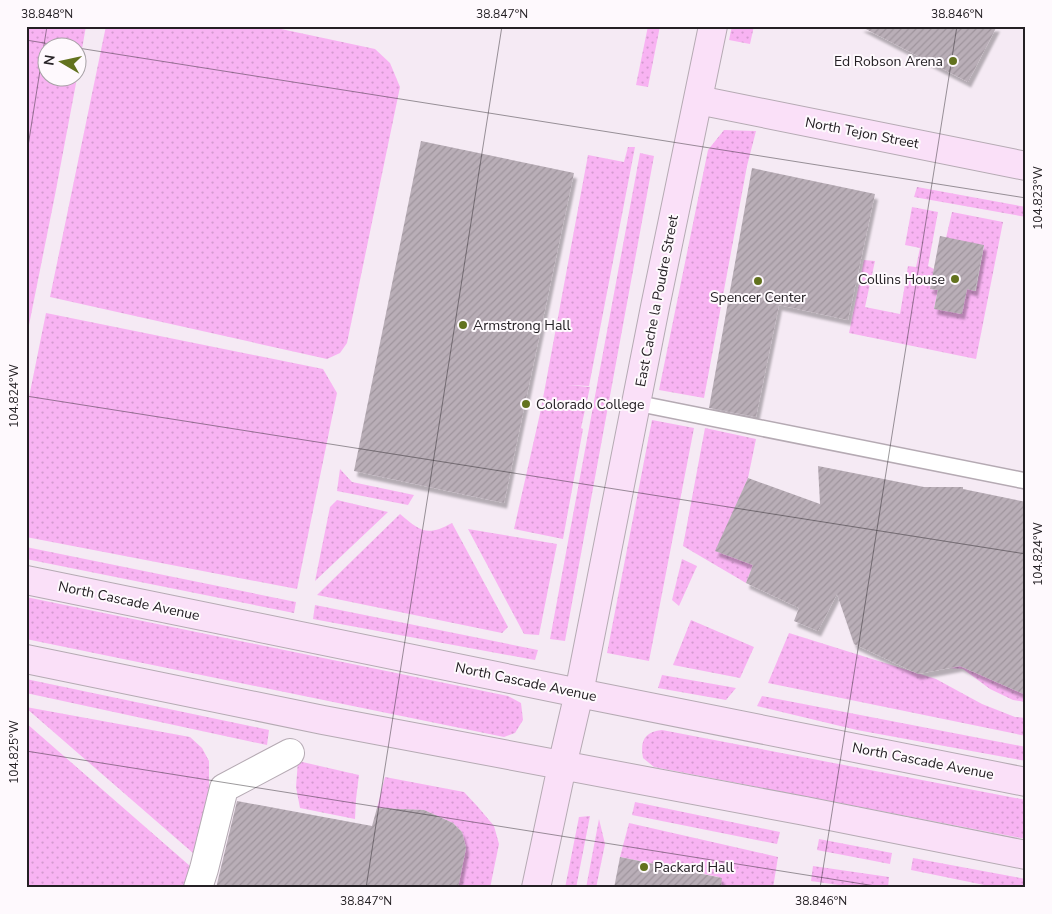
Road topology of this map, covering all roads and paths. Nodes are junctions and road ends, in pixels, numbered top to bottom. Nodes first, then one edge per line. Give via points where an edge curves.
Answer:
1 (713, 26) edge
2 (698, 100) junction
3 (1026, 166) edge
4 (636, 403) junction
5 (1026, 481) edge
6 (26, 580) edge
7 (26, 659) edge
8 (579, 694) junction
9 (290, 752) dead end
10 (562, 766) junction
11 (1026, 782) edge
12 (1026, 855) edge
13 (198, 888) edge
14 (536, 888) edge

1 - 2 main road, East Cache la Poudre Street
2 - 3 main road, North Tejon Street
2 - 4 main road, East Cache la Poudre Street
4 - 5 lane
4 - 8 main road, East Cache la Poudre Street
6 - 8 main road, North Cascade Avenue
7 - 10 main road
8 - 10 main road, East Cache la Poudre Street
8 - 11 main road, North Cascade Avenue
9 - 13 street via 224,788
10 - 12 main road
10 - 14 main road, East Cache la Poudre Street

